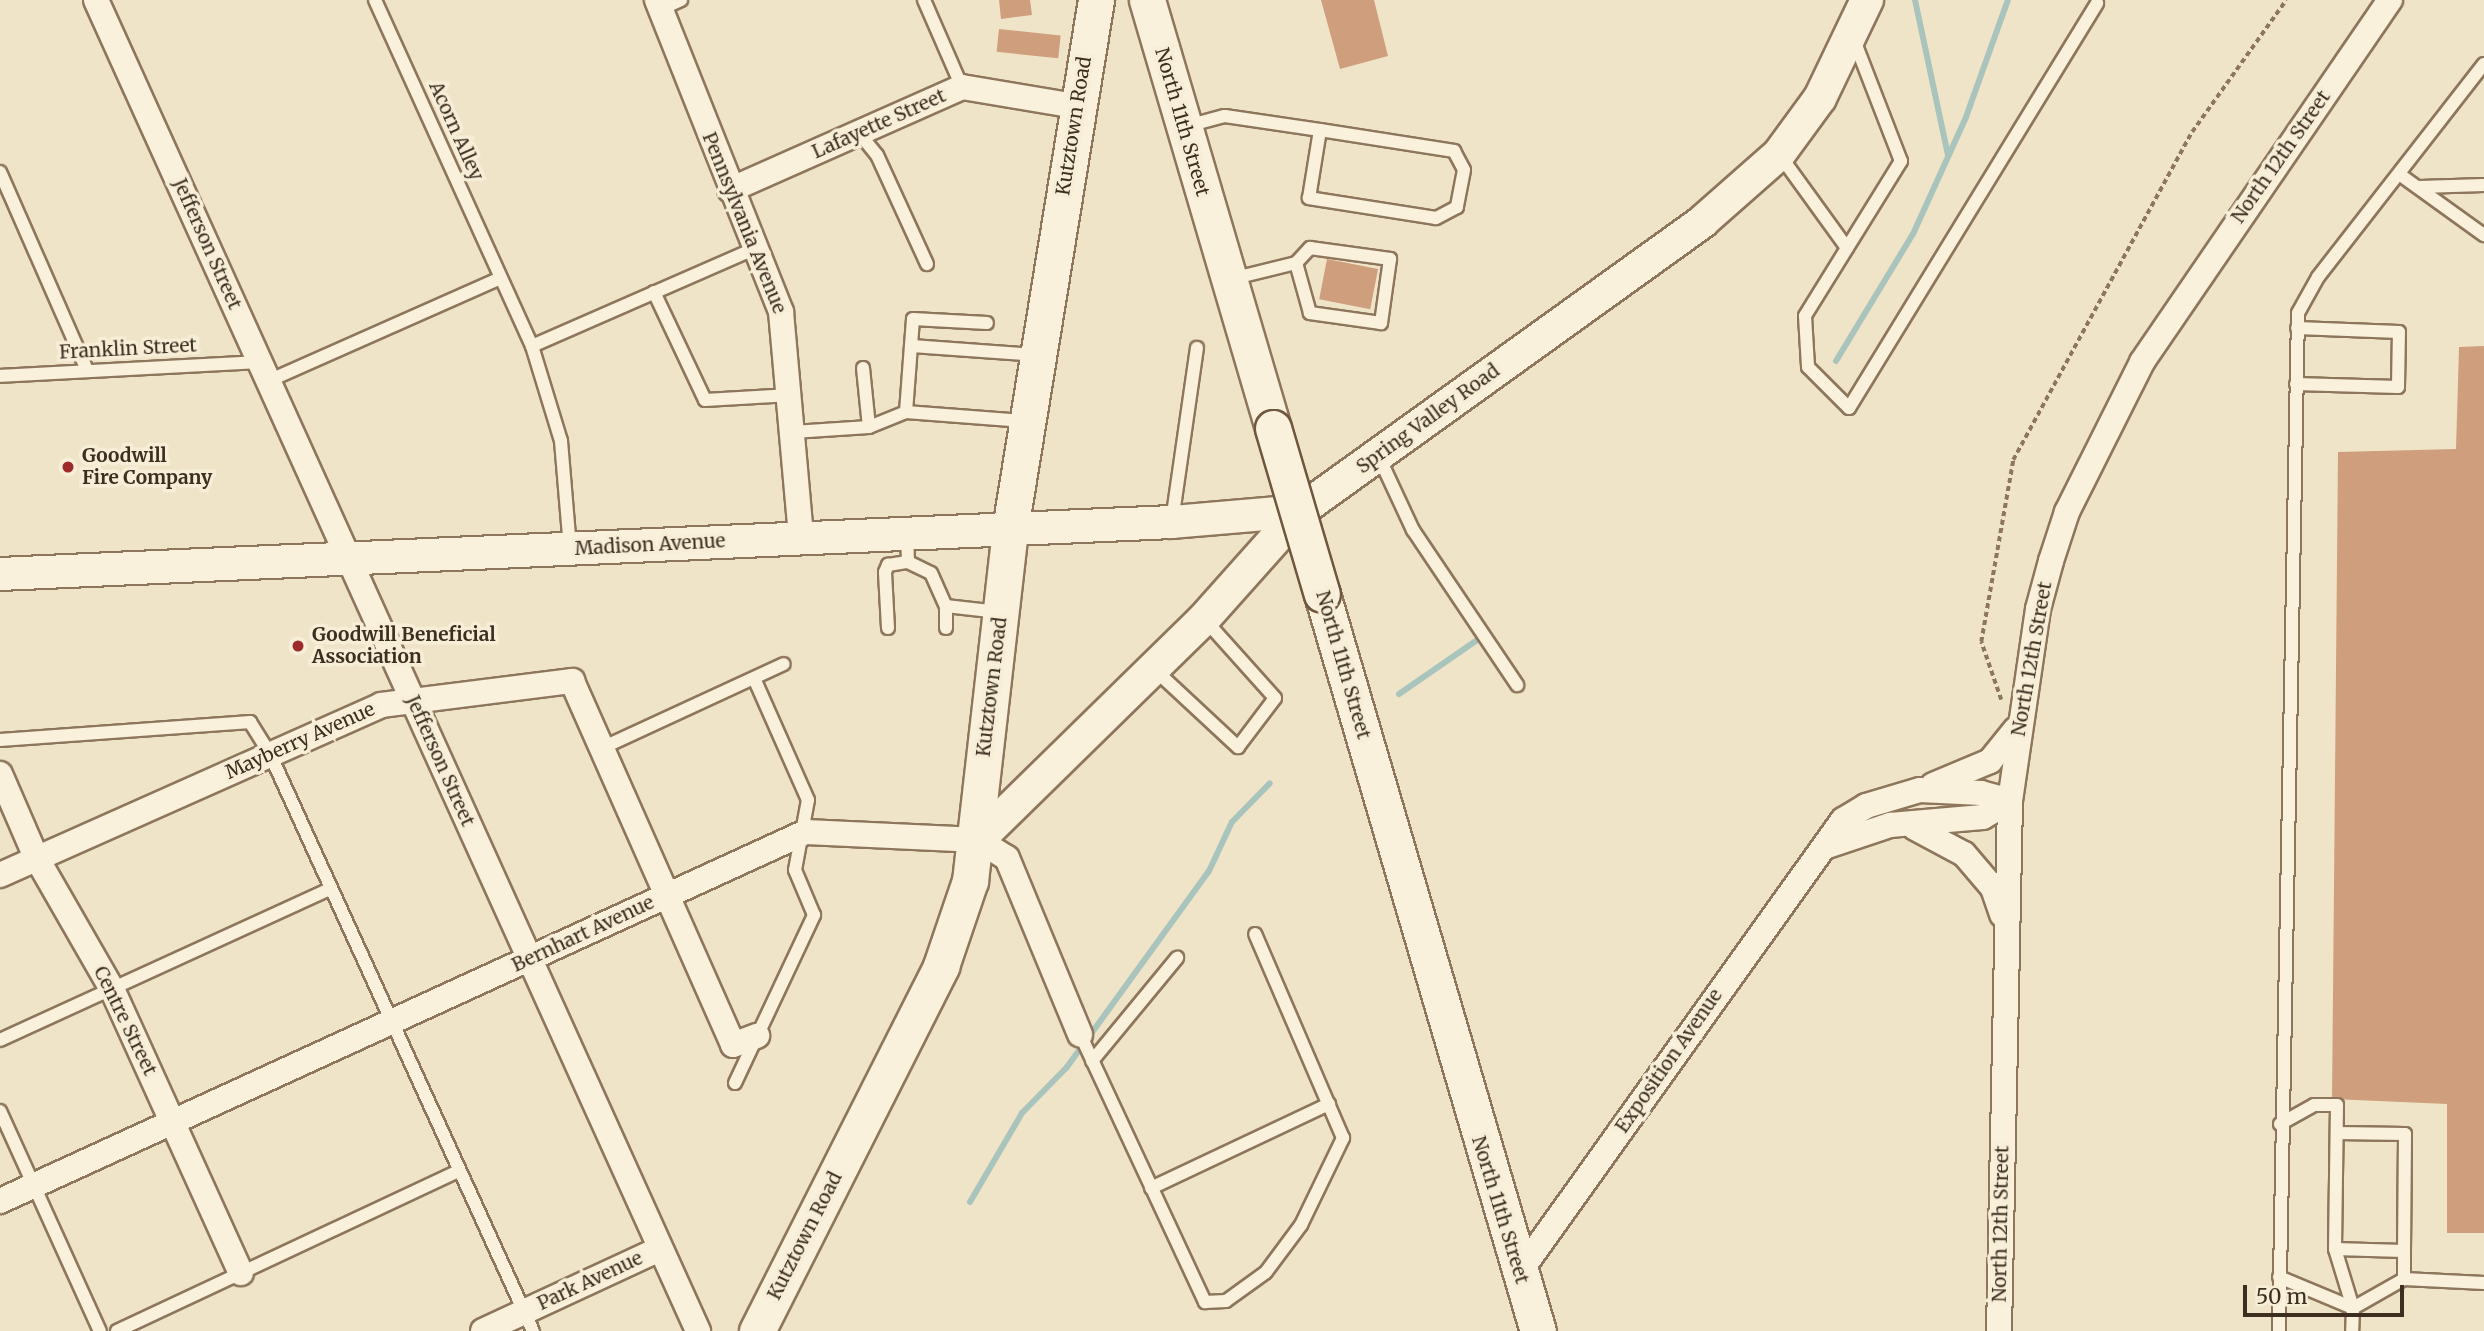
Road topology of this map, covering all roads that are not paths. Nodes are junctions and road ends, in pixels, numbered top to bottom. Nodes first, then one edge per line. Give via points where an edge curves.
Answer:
1 (375, 0) edge
2 (924, 0) edge
3 (1096, 0) edge
4 (1147, 0) edge
5 (1867, 0) edge
6 (2390, 0) edge
7 (102, 2) edge
8 (666, 3) edge
9 (2097, 3) dead end
10 (1852, 36) junction
11 (2484, 64) edge
12 (962, 87) junction
13 (1075, 106) junction
14 (1183, 127) junction
15 (1320, 130) junction
16 (859, 133) junction
17 (1779, 154) junction
18 (0, 172) edge
19 (2399, 174) junction
20 (2484, 185) edge
21 (2420, 187) junction
22 (730, 190) junction
23 (2484, 235) edge
24 (1847, 248) junction
25 (754, 249) junction
26 (1296, 263) junction
27 (927, 264) dead end
28 (500, 278) junction
29 (1228, 280) junction
30 (654, 292) junction
31 (988, 323) dead end
32 (2297, 328) junction
33 (532, 346) junction
34 (911, 346) junction
35 (1197, 348) dead end
36 (1038, 355) junction
37 (863, 368) dead end
38 (86, 370) junction
39 (263, 371) junction
40 (0, 376) edge
41 (2296, 384) junction
42 (791, 395) junction
43 (906, 412) junction
44 (1028, 421) junction
45 (869, 427) junction
46 (793, 432) junction
47 (1378, 455) junction
48 (1300, 511) junction
49 (1172, 523) junction
50 (1010, 529) junction
51 (801, 537) junction
52 (907, 548) junction
53 (570, 549) junction
54 (350, 558) junction
55 (0, 574) edge
56 (946, 606) junction
57 (1001, 612) junction
58 (1204, 620) junction
59 (888, 628) dead end
60 (946, 628) dead end
61 (784, 664) dead end
62 (1154, 669) junction
63 (754, 678) junction
64 (1517, 685) dead end
65 (416, 705) junction
66 (2017, 726) junction
67 (0, 740) edge
68 (602, 748) junction
69 (270, 754) junction
70 (0, 774) edge
71 (1920, 789) junction
72 (2010, 801) junction
73 (1890, 825) junction
74 (806, 832) junction
75 (978, 840) junction
76 (1821, 849) junction
77 (36, 857) junction
78 (0, 875) edge
79 (330, 889) junction
80 (668, 895) junction
81 (2005, 919) junction
82 (1255, 934) dead end
83 (1177, 958) dead end
84 (528, 959) junction
85 (112, 989) junction
86 (390, 1023) junction
87 (1080, 1034) joint
88 (758, 1037) junction
89 (0, 1040) edge
90 (1092, 1061) junction
91 (735, 1083) dead end
92 (1329, 1104) junction
93 (0, 1111) edge
94 (173, 1123) junction
95 (2280, 1124) junction
96 (2337, 1133) junction
97 (457, 1172) junction
98 (35, 1187) junction
99 (1152, 1188) junction
100 (0, 1202) edge
101 (660, 1249) junction
102 (2335, 1250) junction
103 (2404, 1251) junction
104 (241, 1273) junction
105 (1519, 1273) junction
106 (2279, 1277) junction
107 (2404, 1279) junction
108 (2484, 1283) edge
109 (2353, 1308) junction
110 (528, 1322) edge
111 (100, 1331) edge
112 (117, 1331) edge
113 (483, 1331) edge
114 (698, 1331) edge
115 (757, 1331) edge
116 (1538, 1331) edge
117 (1999, 1331) edge
118 (2279, 1331) edge
119 (2352, 1331) edge

1 - 28 lane, Acorn Alley
2 - 12 lane
3 - 13 main road, Kutztown Road
4 - 14 main road, North 11th Street
5 - 10 street, Spring Valley Road
6 - 66 street, North 12th Street via 2171,316 2114,412 2067,512 2051,561
7 - 39 street, Jefferson Street
8 - 22 street, Pennsylvania Avenue
9 - 24 lane via 1849,408 1808,368 1805,316
10 - 17 street, Spring Valley Road via 1820,98
10 - 24 lane via 1901,161
11 - 19 lane
12 - 13 street, Lafayette Street
12 - 16 street, Lafayette Street
13 - 36 main road, Kutztown Road
14 - 15 lane via 1225,116
14 - 29 main road, North 11th Street
15 - 15 lane via 1454,151 1464,170 1457,207 1436,218 1309,198
16 - 22 street, Lafayette Street
16 - 27 lane via 877,155
17 - 24 lane
17 - 47 street, Spring Valley Road via 1703,222
18 - 38 lane
19 - 21 lane
19 - 32 lane via 2312,285 2298,313
20 - 21 lane
21 - 23 lane
22 - 25 street, Pennsylvania Avenue
25 - 30 lane
25 - 42 street, Pennsylvania Avenue via 781,312
26 - 26 lane via 1310,313 1381,323 1390,259 1310,248
26 - 29 lane
28 - 33 lane, Acorn Alley
28 - 39 lane
29 - 105 main road, North 11th Street, bridge
30 - 33 lane
30 - 42 lane via 705,400
31 - 34 lane via 913,319
32 - 41 lane
32 - 41 lane via 2399,332 2398,387
33 - 53 lane, Acorn Alley via 561,441
34 - 36 lane
34 - 43 lane
35 - 49 lane
36 - 44 main road, Kutztown Road
37 - 45 lane
38 - 39 lane, Franklin Street
38 - 40 lane, Franklin Street
39 - 54 street, Jefferson Street
41 - 95 lane
42 - 46 street, Pennsylvania Avenue
43 - 44 lane
43 - 45 lane
44 - 50 main road, Kutztown Road
45 - 46 lane
46 - 51 street, Pennsylvania Avenue
47 - 48 street, Spring Valley Road
47 - 64 lane via 1413,530
48 - 49 street, Madison Avenue
48 - 58 street, Spring Valley Road
49 - 50 street, Madison Avenue
50 - 52 street, Madison Avenue
50 - 57 main road, Kutztown Road
51 - 52 street, Madison Avenue
51 - 53 street, Madison Avenue
52 - 56 lane via 931,573
52 - 59 lane via 885,572
53 - 54 street, Madison Avenue
54 - 55 street, Madison Avenue
54 - 65 street, Jefferson Street
56 - 57 lane
56 - 60 lane
57 - 75 main road, Kutztown Road
58 - 62 street, Spring Valley Road
58 - 62 lane via 1275,698 1238,747
61 - 63 lane
62 - 75 street, Spring Valley Road
63 - 68 lane
63 - 74 lane via 808,800
65 - 68 street, Mayberry Avenue via 572,681
65 - 69 street, Mayberry Avenue via 381,705
65 - 84 street, Jefferson Street
66 - 71 street via 1975,769
66 - 72 street, North 12th Street
67 - 69 lane via 250,722
68 - 80 street, Mayberry Avenue
69 - 77 street, Mayberry Avenue
69 - 79 lane
70 - 77 street, Centre Street
71 - 72 street, Exposition Avenue via 1981,793
71 - 76 street, Exposition Avenue via 1854,812
72 - 73 street via 1983,817
72 - 81 street, North 12th Street
73 - 76 street
73 - 81 street via 1931,832 1964,854 1993,888
74 - 75 street, Bernhart Avenue
74 - 80 street, Bernhart Avenue
74 - 88 lane via 795,870 814,915
75 - 87 street, Bernhart Avenue via 1007,858
75 - 115 main road, Kutztown Road via 970,881 941,966
76 - 105 street, Exposition Avenue
77 - 78 street, Mayberry Avenue
77 - 85 street, Centre Street
79 - 85 lane
79 - 86 lane
80 - 84 street, Bernhart Avenue
80 - 88 street, Mayberry Avenue via 733,1045
81 - 117 street, North 12th Street
82 - 92 lane
83 - 90 lane
84 - 86 street, Bernhart Avenue
84 - 101 street, Jefferson Street
85 - 89 lane
85 - 94 street, Centre Street
86 - 94 street, Bernhart Avenue
86 - 97 lane
87 - 90 lane
88 - 91 lane
90 - 99 lane
92 - 99 lane
92 - 99 lane via 1343,1138 1301,1225 1266,1272 1226,1301 1205,1302
93 - 98 lane
94 - 98 street, Bernhart Avenue
94 - 104 street, Centre Street
95 - 96 lane via 2314,1105 2337,1105
95 - 106 lane
96 - 102 lane
96 - 103 lane via 2406,1134
97 - 104 lane
97 - 110 lane
98 - 100 street, Bernhart Avenue
98 - 111 lane
101 - 110 street, Park Avenue
101 - 114 street, Jefferson Street
102 - 103 lane
102 - 109 lane
103 - 107 lane
104 - 112 lane
105 - 116 main road, North 11th Street
106 - 109 lane
106 - 118 lane
107 - 108 lane
107 - 109 lane
109 - 119 lane
110 - 113 street, Park Avenue

